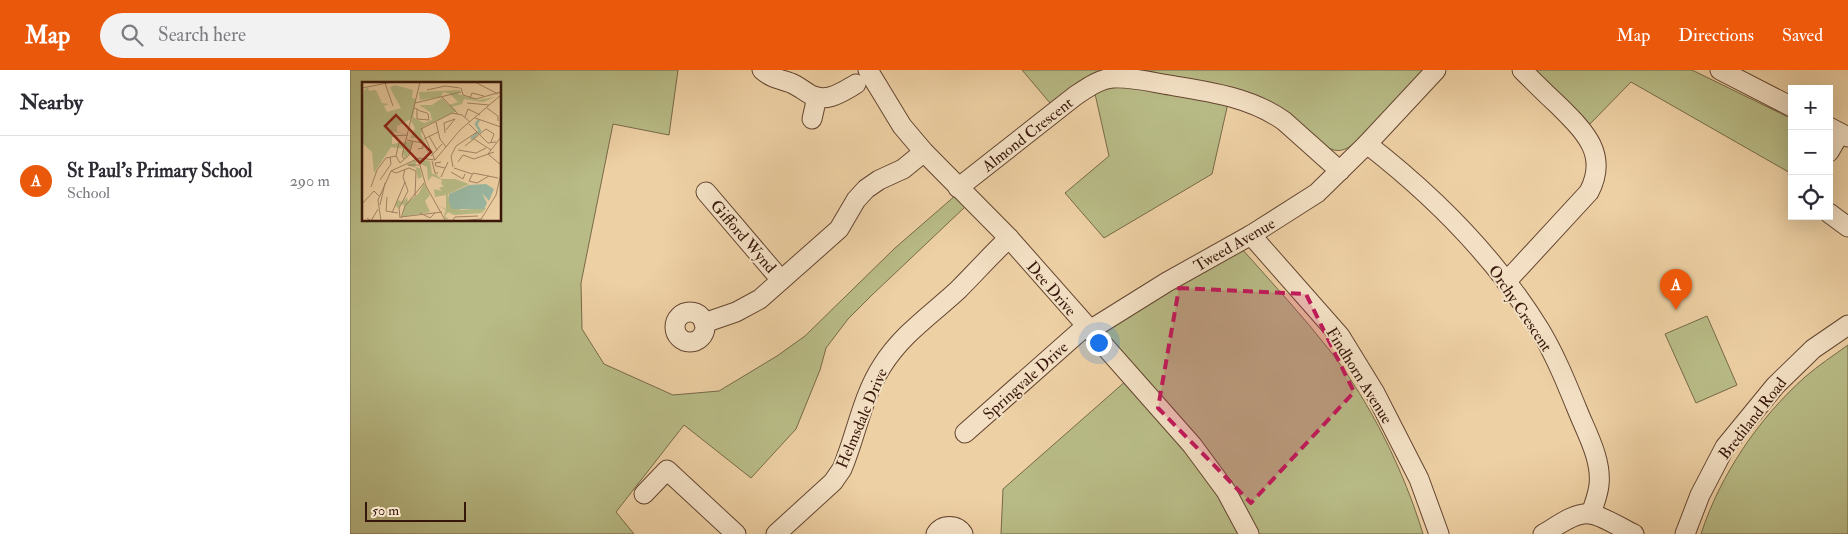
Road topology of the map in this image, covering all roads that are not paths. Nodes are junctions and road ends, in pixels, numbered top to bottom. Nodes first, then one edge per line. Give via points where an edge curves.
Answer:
1 (762, 70) edge
2 (1436, 70) edge
3 (1522, 70) edge
4 (1720, 70) edge
5 (862, 77) edge
6 (817, 97) junction
7 (1788, 105) edge
8 (812, 119) dead end
9 (1839, 133) edge
10 (1367, 144) junction
11 (1833, 144) edge
12 (924, 152) junction
13 (1340, 171) junction
14 (958, 188) junction
15 (706, 192) dead end
16 (1833, 216) edge
17 (1848, 227) edge
18 (1251, 235) junction
19 (1009, 238) junction
20 (781, 280) junction
21 (1506, 282) junction
22 (704, 323) dead end
23 (1848, 325) edge
24 (1088, 328) junction
25 (965, 434) dead end
26 (644, 494) dead end
27 (1591, 514) junction
28 (736, 534) edge
29 (776, 534) edge
30 (936, 534) edge
31 (963, 534) edge
32 (1249, 534) edge
33 (1439, 534) edge
34 (1543, 534) edge
35 (1634, 534) edge
36 (1685, 534) edge

1 - 6 street
2 - 10 street, Tweed Avenue
3 - 21 street via 1581,127 1593,148 1596,172 1589,192
4 - 7 street
5 - 6 street via 832,97
5 - 12 street, Dee Drive
6 - 8 street
9 - 11 street
10 - 13 street, Tweed Avenue
10 - 21 street, Orchy Crescent via 1428,195 1472,240
12 - 14 street, Dee Drive
12 - 20 street, Gifford Wynd via 903,169 866,189 839,229
13 - 14 street, Almond Crescent via 1284,121 1251,103 1182,87 1112,78 1091,85 1075,96
13 - 18 street, Tweed Avenue via 1317,193
14 - 19 street, Dee Drive
15 - 20 street, Gifford Wynd
16 - 17 street
18 - 24 street, Tweed Avenue
18 - 33 street, Findhorn Avenue via 1340,336 1375,393 1419,479
19 - 24 street, Dee Drive
19 - 29 street, Helmsdale Drive via 895,348 873,382 842,469 833,482
20 - 22 street, Gifford Wynd via 760,299
21 - 27 street, Orchy Crescent via 1552,352 1594,452 1600,485
23 - 36 street, Brediland Road via 1812,349 1775,386 1725,447 1700,495
24 - 25 street, Springvale Drive
24 - 32 street, Dee Drive via 1192,445 1226,491
26 - 28 street via 667,470
27 - 34 street via 1572,518
27 - 35 street
30 - 31 street via 945,527 955,527

